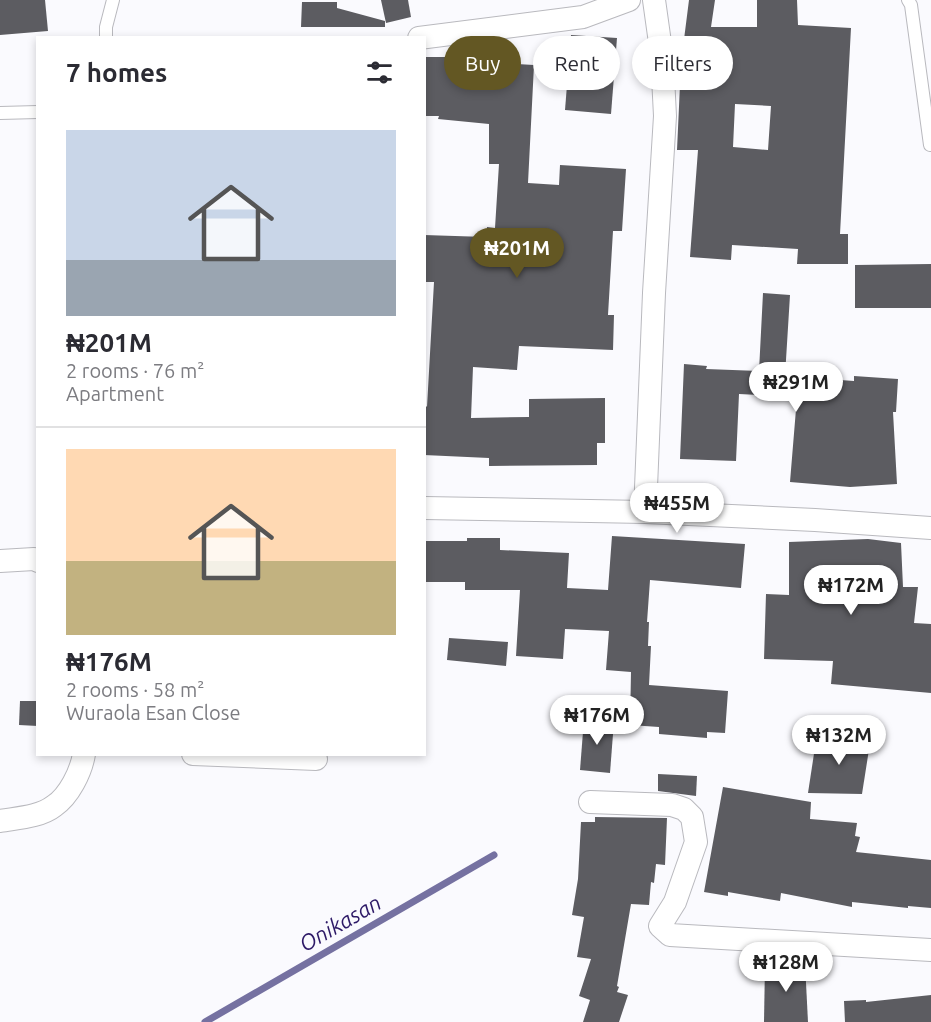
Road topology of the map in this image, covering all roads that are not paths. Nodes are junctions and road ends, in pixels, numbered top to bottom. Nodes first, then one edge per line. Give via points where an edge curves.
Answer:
1 (112, 0) edge
2 (628, 0) edge
3 (654, 0) edge
4 (908, 0) edge
5 (106, 36) edge
6 (426, 37) edge
7 (36, 112) edge
8 (0, 113) edge
9 (930, 146) edge
10 (426, 508) edge
11 (645, 512) junction
12 (931, 528) edge
13 (36, 560) edge
14 (0, 561) edge
15 (84, 756) edge
16 (242, 756) edge
17 (316, 759) dead end
18 (590, 802) dead end
19 (0, 821) edge
20 (931, 950) edge

1 - 5 lane
2 - 6 street via 583,17
3 - 11 street via 665,116
4 - 9 lane
7 - 8 lane
10 - 11 street
11 - 12 street
13 - 14 street
15 - 19 street via 73,784 54,806 33,815
16 - 17 street
18 - 20 street via 672,805 692,817 696,842 675,902 660,926 670,935

